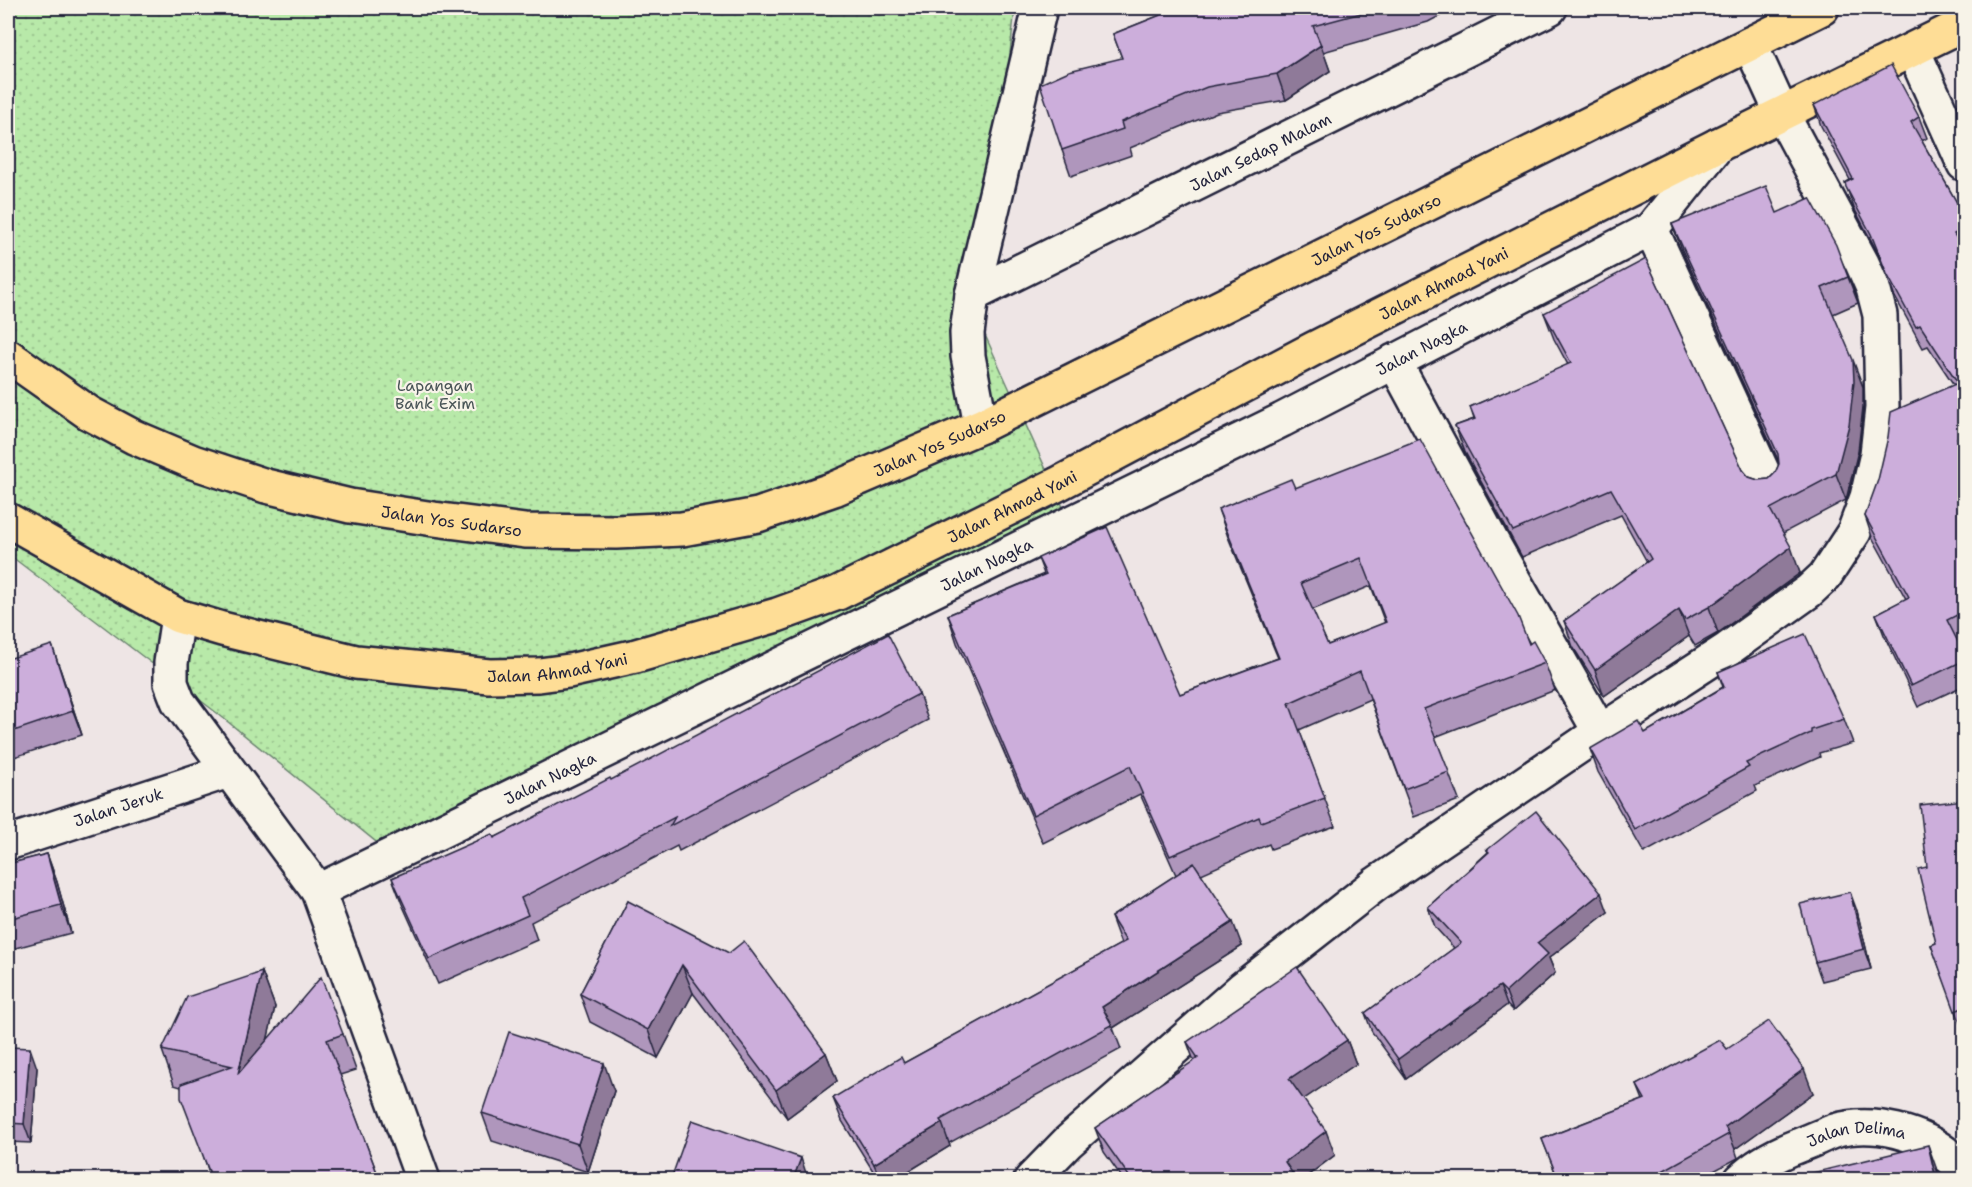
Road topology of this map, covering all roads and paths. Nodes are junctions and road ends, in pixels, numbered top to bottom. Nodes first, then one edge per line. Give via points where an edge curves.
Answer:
1 (1040, 8) edge
2 (1550, 8) edge
3 (1822, 8) edge
4 (1965, 24) edge
5 (1750, 44) junction
6 (1913, 50) junction
7 (1953, 108) edge
8 (1782, 114) junction
9 (1718, 145) junction
10 (1965, 164) edge
11 (1651, 229) junction
12 (972, 295) junction
13 (8, 356) edge
14 (1394, 361) junction
15 (981, 426) junction
16 (1770, 488) edge
17 (8, 520) edge
18 (178, 616) junction
19 (1600, 732) junction
20 (228, 771) junction
21 (8, 843) edge
22 (318, 891) junction
23 (1965, 1177) edge
24 (423, 1179) edge
25 (1031, 1179) edge
26 (1741, 1179) edge

1 - 12 street
2 - 12 street, Jalan Sedap Malam
3 - 5 highway, Jalan Yos Sudarso
4 - 6 highway, Jalan Ahmad Yani
5 - 8 street
5 - 15 highway, Jalan Yos Sudarso
6 - 7 street
6 - 8 highway, Jalan Ahmad Yani
7 - 10 street
8 - 9 highway, Jalan Ahmad Yani
8 - 19 street via 1862,263 1880,315 1882,408 1867,496 1840,556 1809,591
9 - 11 street
9 - 18 highway, Jalan Ahmad Yani via 1312,349 1047,489 838,592 777,615 569,671 489,676 356,662
11 - 14 street, Jalan Nagka
11 - 16 street
12 - 15 street via 968,356
13 - 15 highway, Jalan Yos Sudarso via 107,423 224,472 350,506 525,531 681,529 758,515 834,489
14 - 19 street
14 - 22 street, Jalan Nagka via 1282,420
17 - 18 highway, Jalan Ahmad Yani
18 - 20 street via 171,683 178,701
19 - 25 street via 1376,884 1252,981
20 - 21 street, Jalan Jeruk
20 - 22 street
22 - 24 street
23 - 26 street, Jalan Delima via 1952,1159 1927,1142 1899,1131 1869,1127 1836,1131 1785,1151

